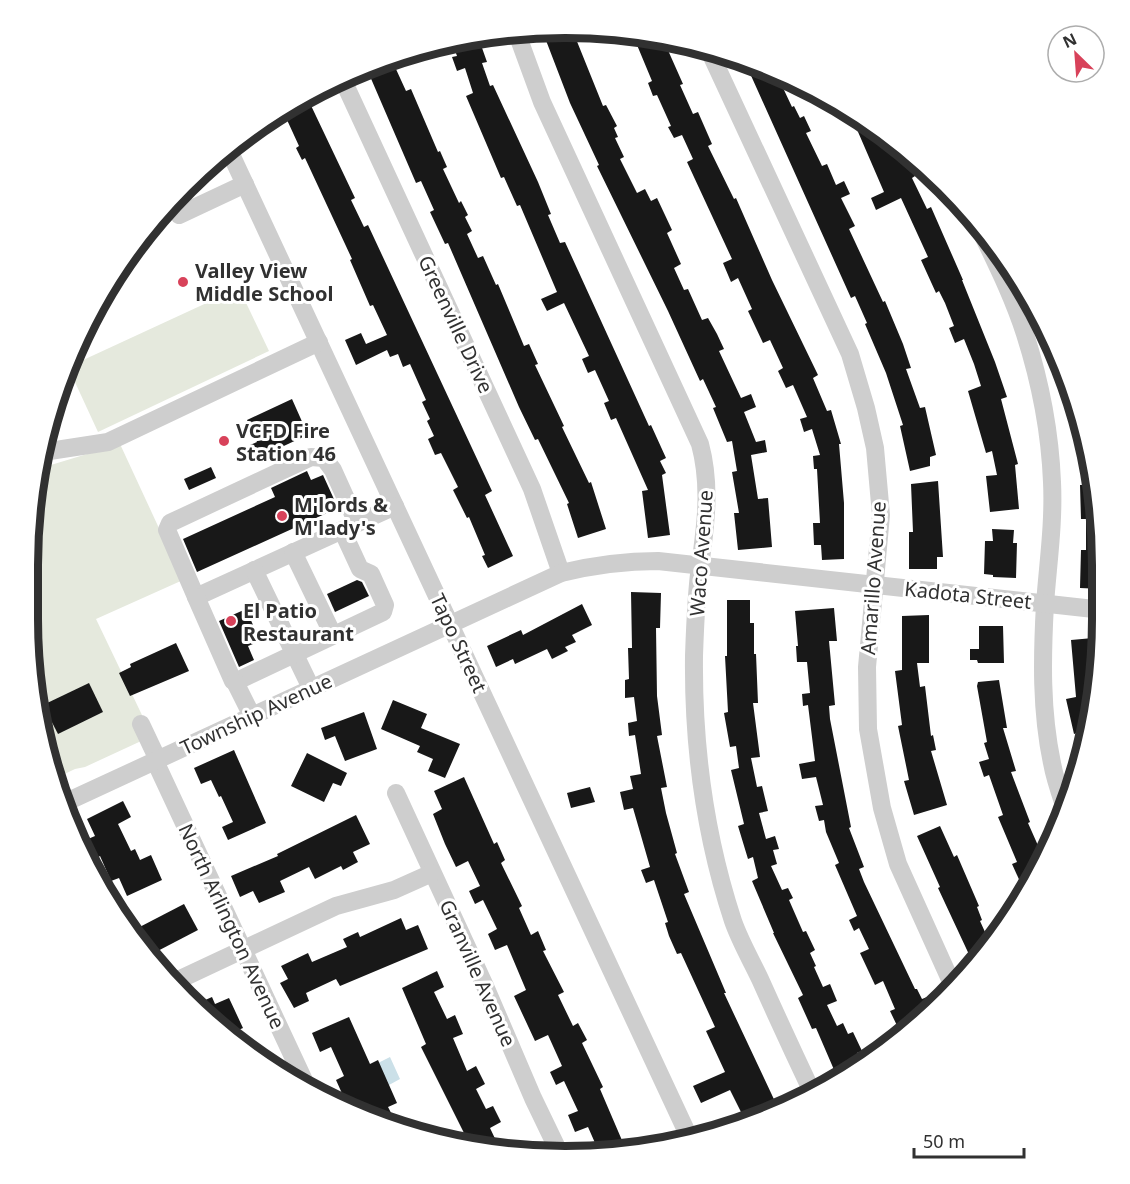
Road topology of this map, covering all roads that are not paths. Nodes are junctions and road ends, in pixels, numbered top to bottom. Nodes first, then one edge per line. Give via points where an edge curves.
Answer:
1 (519, 40) edge
2 (713, 58) edge
3 (346, 86) edge
4 (232, 156) edge
5 (245, 184) junction
6 (179, 215) dead end
7 (992, 257) edge
8 (319, 342) junction
9 (50, 451) edge
10 (395, 506) junction
11 (349, 527) junction
12 (293, 552) junction
13 (700, 566) junction
14 (254, 570) junction
15 (561, 573) junction
16 (873, 585) junction
17 (195, 597) junction
18 (1045, 603) junction
19 (1092, 609) edge
20 (450, 623) junction
21 (333, 634) junction
22 (295, 653) junction
23 (235, 682) junction
24 (311, 688) junction
25 (252, 716) junction
26 (141, 723) dead end
27 (157, 760) junction
28 (396, 794) dead end
29 (1062, 797) edge
30 (70, 800) edge
31 (432, 873) junction
32 (243, 949) junction
33 (180, 979) edge
34 (950, 979) edge
35 (302, 1077) edge
36 (809, 1086) edge
37 (686, 1132) edge
38 (556, 1146) edge

1 - 13 street, Waco Avenue via 542,102 700,444 707,496
2 - 16 street, Amarillo Avenue via 850,354 876,459 881,515
3 - 15 street, Greenville Drive via 532,489
4 - 5 street, Tapo Street
5 - 6 street
5 - 8 street, Tapo Street
7 - 18 street via 1024,333 1047,430 1053,527
8 - 9 street via 108,442
8 - 10 street, Tapo Street
10 - 11 street
10 - 20 street, Tapo Street
11 - 12 street
11 - 17 street via 333,470 324,458 311,457 170,523 167,530
11 - 21 street via 360,569 371,574 385,605 383,612
12 - 14 street
12 - 21 street
13 - 15 street, Kadota Street via 627,561
13 - 16 street, Kadota Street
13 - 36 street, Waco Avenue via 694,656 696,732 706,812 734,923
14 - 17 street
14 - 22 street
15 - 20 street, Kadota Street
16 - 18 street, Kadota Street
16 - 34 street, Amarillo Avenue via 867,667 868,729 882,808 898,864
17 - 23 street
18 - 19 street, Kadota Street
18 - 29 street via 1044,712
20 - 24 street, Township Avenue
20 - 37 street, Tapo Street
21 - 22 street
22 - 23 street
22 - 24 street
23 - 25 street
24 - 25 street, Township Avenue
25 - 27 street, Township Avenue
26 - 27 street, North Arlington Avenue
27 - 30 street, Township Avenue
27 - 32 street, North Arlington Avenue
28 - 31 street, Granville Avenue
31 - 32 street via 394,890 336,906
31 - 38 street, Granville Avenue
32 - 33 street
32 - 35 street, North Arlington Avenue

